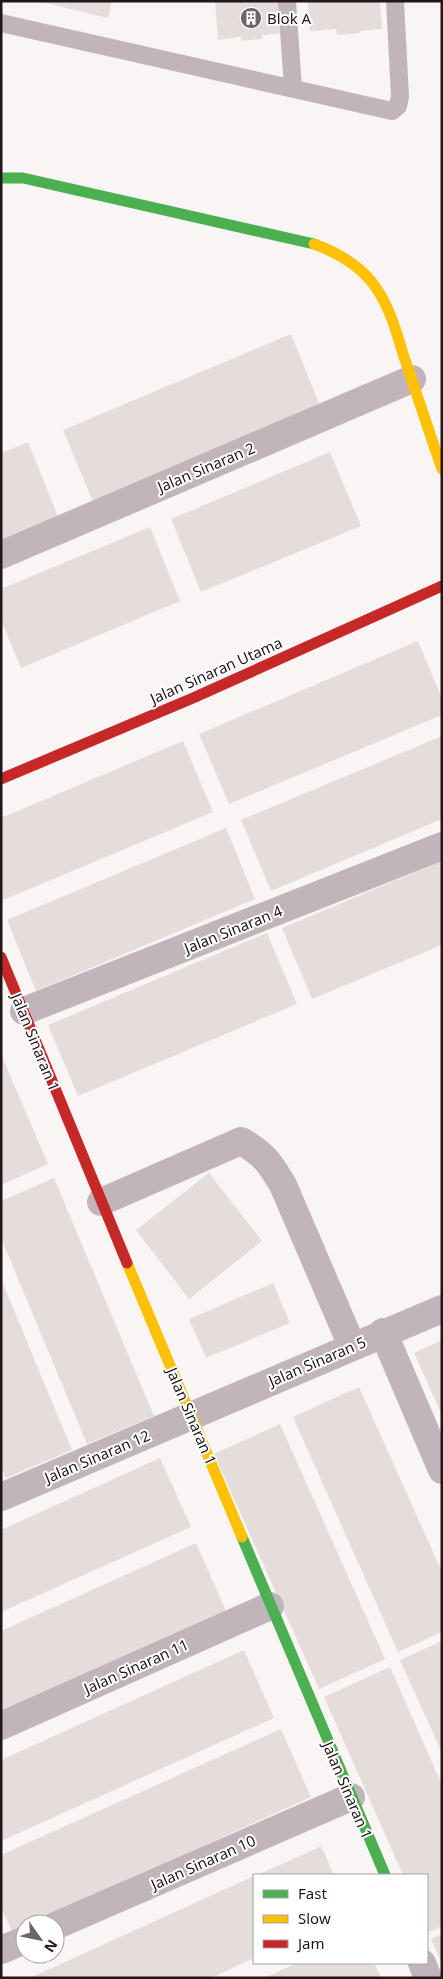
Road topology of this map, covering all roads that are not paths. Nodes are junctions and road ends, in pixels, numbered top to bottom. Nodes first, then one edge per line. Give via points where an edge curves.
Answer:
1 (286, 1) edge
2 (395, 1) edge
3 (1, 23) edge
4 (293, 88) junction
5 (1, 178) edge
6 (412, 379) junction
7 (442, 470) edge
8 (1, 555) edge
9 (442, 586) edge
10 (1, 778) edge
11 (442, 846) edge
12 (1, 956) edge
13 (24, 1011) junction
14 (101, 1202) junction
15 (442, 1309) edge
16 (383, 1332) junction
17 (352, 1346) junction
18 (192, 1415) junction
19 (442, 1470) edge
20 (1, 1497) edge
21 (270, 1606) junction
22 (1, 1726) edge
23 (351, 1797) junction
24 (385, 1874) edge
25 (65, 1922) edge
26 (15, 1944) edge
27 (1, 1950) edge
28 (422, 1964) edge
29 (428, 1978) edge

1 - 4 lane
2 - 4 lane via 398,106 392,110
3 - 4 lane
5 - 6 street via 23,178 327,248 349,260 376,287
6 - 7 street
6 - 8 street, Jalan Sinaran 2
9 - 10 street, Jalan Sinaran Utama via 193,698
11 - 13 street, Jalan Sinaran 4
12 - 13 street, Jalan Sinaran 1
13 - 14 street, Jalan Sinaran 1
14 - 17 street via 241,1141 259,1151 283,1185
14 - 18 street, Jalan Sinaran 1
15 - 16 street, Jalan Sinaran 5
16 - 17 street, Jalan Sinaran 5
16 - 19 street
17 - 18 street, Jalan Sinaran 5
18 - 20 street, Jalan Sinaran 12
18 - 21 street, Jalan Sinaran 1
21 - 22 street, Jalan Sinaran 11
21 - 23 street, Jalan Sinaran 1
23 - 24 street, Jalan Sinaran 1
23 - 25 street, Jalan Sinaran 10
26 - 27 street
28 - 29 street

